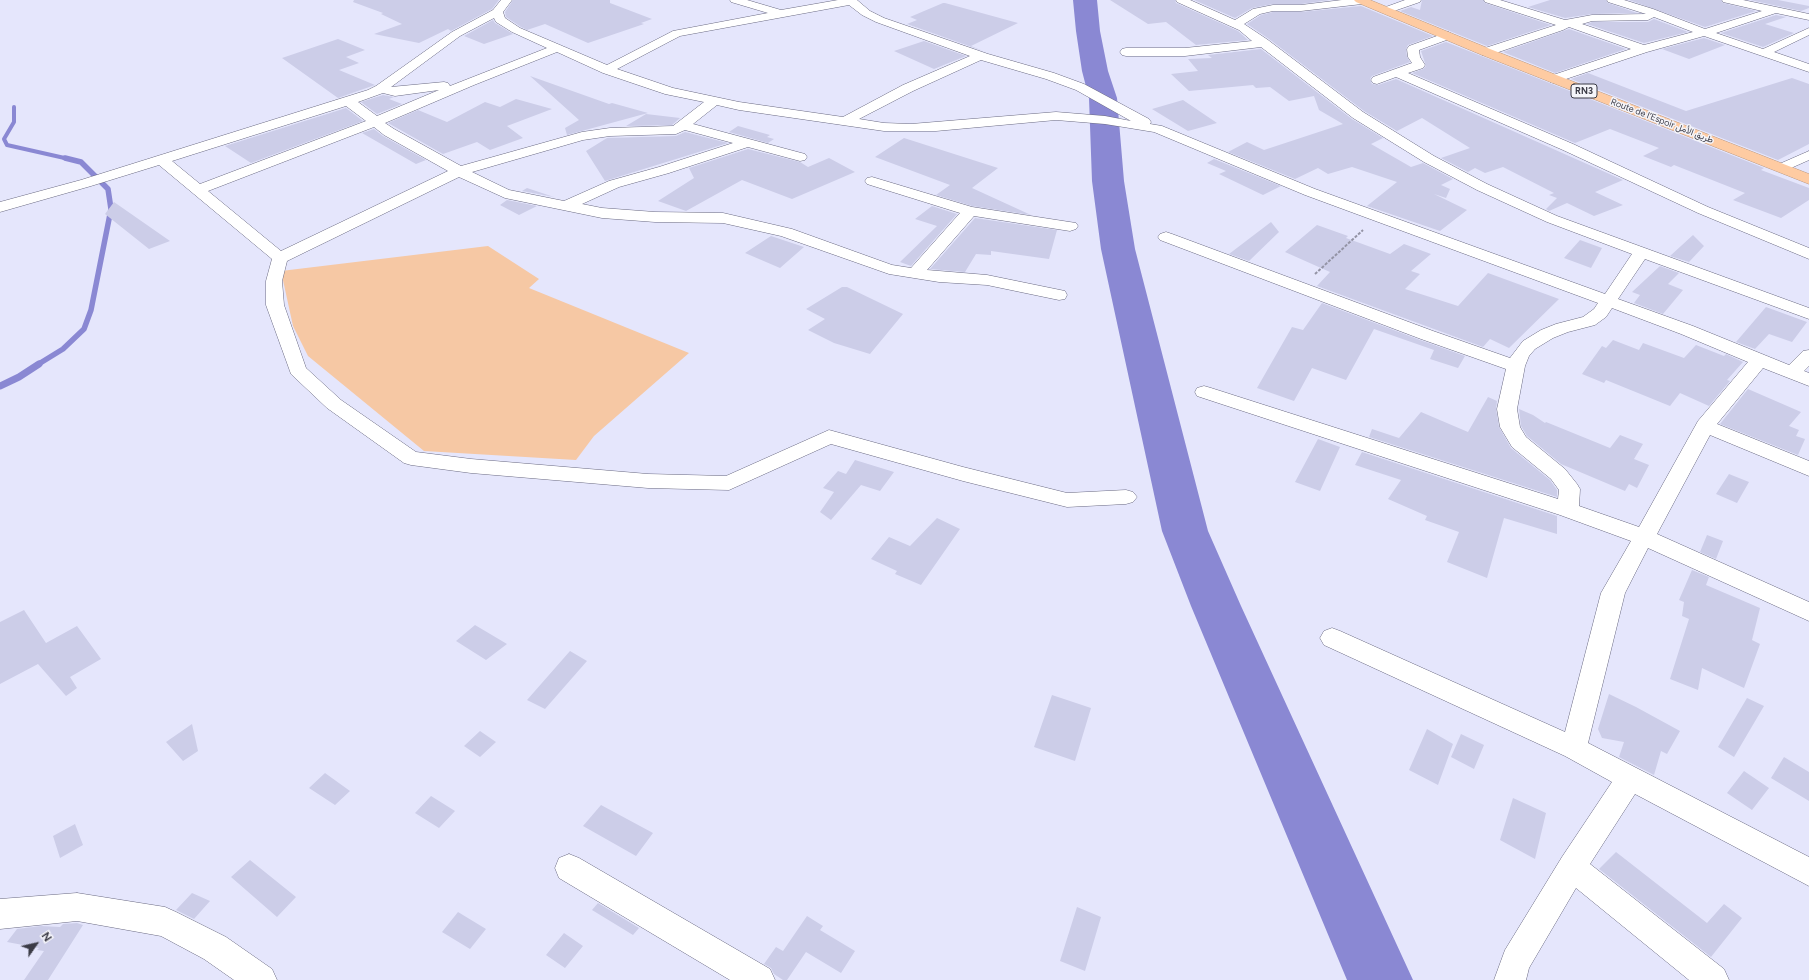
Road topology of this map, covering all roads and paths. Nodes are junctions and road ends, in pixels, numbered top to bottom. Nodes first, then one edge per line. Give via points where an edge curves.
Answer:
1 (507, 0) edge
2 (735, 0) edge
3 (1181, 0) edge
4 (1361, 0) edge
5 (1416, 0) edge
6 (1489, 0) edge
7 (1612, 0) edge
8 (1727, 0) edge
9 (850, 1) edge
10 (1387, 10) junction
11 (1775, 10) junction
12 (497, 12) junction
13 (781, 13) junction
14 (1663, 16) junction
15 (1809, 17) edge
16 (1236, 24) junction
17 (1567, 24) junction
18 (1809, 31) edge
19 (1702, 32) junction
20 (1448, 36) junction
21 (1264, 43) junction
22 (558, 48) junction
23 (1643, 49) junction
24 (1126, 52) dead end
25 (1486, 52) junction
26 (1763, 53) junction
27 (980, 56) junction
28 (1809, 68) edge
29 (607, 70) junction
30 (1396, 73) junction
31 (1554, 79) junction
32 (1377, 80) dead end
33 (470, 82) junction
34 (381, 89) junction
35 (714, 101) junction
36 (348, 102) junction
37 (375, 122) junction
38 (844, 122) junction
39 (683, 125) junction
40 (1157, 129) junction
41 (747, 143) junction
42 (1809, 155) edge
43 (800, 157) dead end
44 (161, 159) junction
45 (1782, 168) junction
46 (459, 171) junction
47 (1809, 179) edge
48 (872, 181) dead end
49 (197, 190) junction
50 (0, 206) edge
51 (566, 206) junction
52 (970, 211) junction
53 (1378, 217) junction
54 (1070, 226) dead end
55 (1166, 237) dead end
56 (1642, 252) junction
57 (1809, 254) edge
58 (280, 258) junction
59 (915, 273) junction
60 (1301, 287) junction
61 (1059, 295) dead end
62 (1607, 301) junction
63 (1809, 314) edge
64 (1809, 355) edge
65 (1760, 359) junction
66 (1516, 366) junction
67 (1792, 373) junction
68 (1809, 380) edge
69 (1204, 392) dead end
70 (1705, 426) junction
71 (1809, 470) edge
72 (1126, 497) dead end
73 (1568, 510) junction
74 (1644, 538) junction
75 (1809, 612) edge
76 (1332, 638) dead end
77 (1574, 748) junction
78 (1630, 778) junction
79 (1572, 867) junction
80 (569, 868) dead end
81 (1809, 872) edge
82 (0, 914) edge
83 (261, 980) edge
84 (759, 980) edge
85 (1510, 980) edge
86 (1713, 980) edge

1 - 12 street
2 - 13 street
3 - 16 street
4 - 10 highway, Route de l’Espoir طريق الأمل / RN3
4 - 16 street via 1257,11
5 - 10 street
6 - 17 street
7 - 14 street
8 - 11 street
9 - 13 street
9 - 27 street via 880,20
10 - 20 highway, Route de l’Espoir طريق الأمل / RN3
11 - 15 street
11 - 19 street
12 - 22 street via 500,20 507,25
12 - 34 street via 456,34
13 - 29 street via 677,33
14 - 17 street via 1592,18
14 - 19 street
16 - 21 street
17 - 23 street
17 - 25 street
18 - 26 street
19 - 23 street
19 - 26 street
20 - 25 highway, Route de l’Espoir طريق الأمل / RN3
20 - 30 street via 1412,49 1419,65
21 - 24 street via 1185,52
21 - 56 street via 1358,115 1429,159 1552,219
22 - 29 street
22 - 33 street
23 - 31 street
25 - 31 highway, Route de l’Espoir طريق الأمل / RN3
26 - 28 street
27 - 38 street via 908,88
27 - 40 street via 1080,87
29 - 35 street via 670,91
30 - 32 street
30 - 57 street via 1568,147 1703,210
31 - 45 highway, Route de l’Espoir طريق الأمل / RN3
33 - 34 street via 394,92
33 - 37 street
34 - 36 street
35 - 38 street
35 - 39 street
36 - 37 street
36 - 44 street
37 - 46 street
37 - 49 street
38 - 40 street via 911,128 1056,116 1105,120
39 - 41 street
39 - 46 street via 676,130 610,132 582,136
40 - 53 street
41 - 43 street
41 - 51 street via 614,184
42 - 45 street
44 - 49 street
44 - 50 street via 86,183
45 - 47 highway, Route de l’Espoir طريق الأمل / RN3
46 - 51 street via 505,194
46 - 58 street
48 - 52 street
49 - 58 street
51 - 59 street via 602,213 655,218 724,218 786,232 869,263
52 - 54 street
52 - 59 street
53 - 60 path
53 - 62 street
55 - 60 street
56 - 62 street
56 - 63 street
58 - 72 street via 274,280 275,305 298,370 334,404 411,458 471,466 640,480 729,483 829,438 1067,500
59 - 61 street via 987,280
60 - 66 street
62 - 65 street
62 - 66 street via 1600,313 1589,321 1562,328 1529,345 1520,354
64 - 67 street
65 - 67 street
65 - 70 street
66 - 73 street via 1507,410 1510,427 1519,442 1558,474 1570,489
67 - 68 street
69 - 73 street
70 - 71 street
70 - 74 street
73 - 74 street
74 - 75 street
74 - 77 street via 1614,593
76 - 77 street
77 - 78 street
78 - 79 street
78 - 81 street
79 - 85 street via 1516,961
79 - 86 street
80 - 84 street
82 - 83 street via 77,907 165,922 215,948

